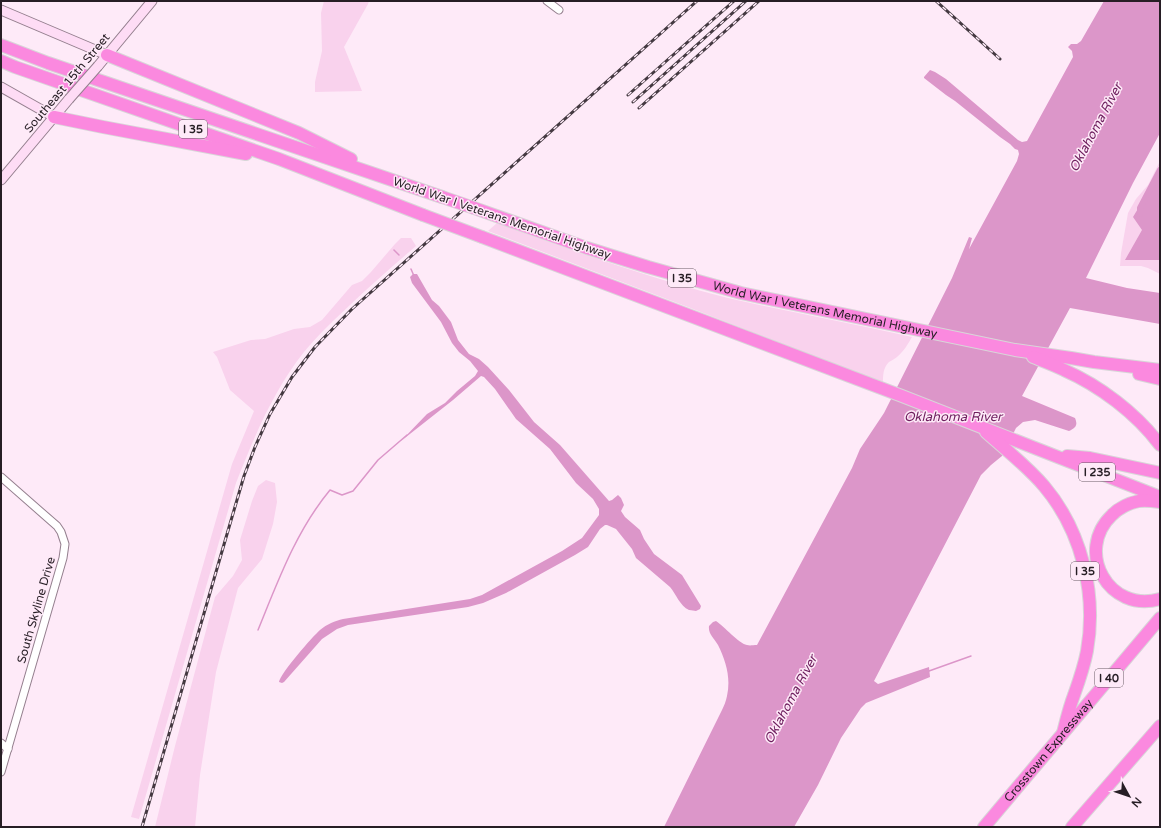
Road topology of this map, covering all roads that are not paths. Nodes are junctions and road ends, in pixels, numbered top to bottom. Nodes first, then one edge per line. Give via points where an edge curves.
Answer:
1 (152, 1) edge
2 (547, 1) edge
3 (1, 10) edge
4 (559, 10) dead end
5 (1, 45) edge
6 (107, 55) junction
7 (1, 61) edge
8 (1, 87) edge
9 (54, 117) junction
10 (278, 159) junction
11 (1, 180) edge
12 (396, 181) junction
13 (1015, 350) junction
14 (1094, 362) junction
15 (1160, 370) edge
16 (1160, 379) edge
17 (979, 426) junction
18 (1160, 445) edge
19 (1050, 454) junction
20 (1158, 472) edge
21 (1, 477) edge
22 (1160, 497) edge
23 (1160, 502) edge
24 (1160, 599) edge
25 (1158, 621) edge
26 (1160, 726) edge
27 (1063, 733) junction
28 (1, 743) edge
29 (8, 749) junction
30 (1, 772) edge
31 (984, 827) edge
32 (1072, 827) edge

1 - 6 main road, Southeast 15th Street
2 - 4 street
3 - 6 main road
5 - 12 highway, World War I Veterans Memorial Highway / I 35
6 - 9 main road, Southeast 15th Street, bridge
6 - 12 highway via 299,133
7 - 10 highway, World War I Veterans Memorial Highway / I 35
8 - 9 main road
9 - 10 highway
9 - 11 main road, Southeast 15th Street
10 - 17 highway, World War I Veterans Memorial Highway / I 35, bridge
12 - 13 highway, World War I Veterans Memorial Highway / I 35, bridge via 587,248 682,278 740,293
13 - 14 highway
13 - 18 highway, I 35 via 1064,370 1103,392 1124,408
14 - 15 highway
14 - 16 highway
17 - 19 highway, I 235
17 - 27 highway, I 35 via 1044,486 1062,511 1079,549 1088,585 1089,637 1087,653
19 - 20 highway via 1090,458
19 - 22 highway, I 235
21 - 29 street, South Skyline Drive via 53,522 61,532 65,544
23 - 24 highway via 1139,501 1118,509 1099,532 1096,547 1099,571 1117,593 1140,602
25 - 27 highway, Crosstown Expressway / I 40
26 - 32 highway
27 - 31 highway, Crosstown Expressway / I 35
28 - 29 street
29 - 30 street, South Skyline Drive

